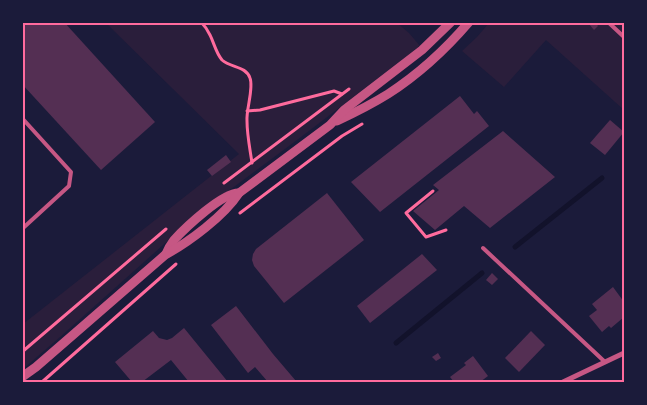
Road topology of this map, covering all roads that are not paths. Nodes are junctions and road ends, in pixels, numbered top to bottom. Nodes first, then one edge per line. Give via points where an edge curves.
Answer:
1 (451, 22) edge
2 (469, 22) edge
3 (608, 22) edge
4 (624, 37) edge
5 (22, 118) edge
6 (330, 125) junction
7 (22, 229) edge
8 (483, 248) dead end
9 (624, 353) edge
10 (605, 362) junction
11 (36, 367) junction
12 (22, 377) edge
13 (22, 382) edge
14 (563, 382) edge

1 - 6 street via 422,50 344,110
2 - 6 street via 434,59 396,88
3 - 4 lane
5 - 7 lane via 71,172 69,186
6 - 11 street via 239,193 203,229 165,255
8 - 10 lane
9 - 10 street
10 - 14 street
11 - 12 street
11 - 13 street

